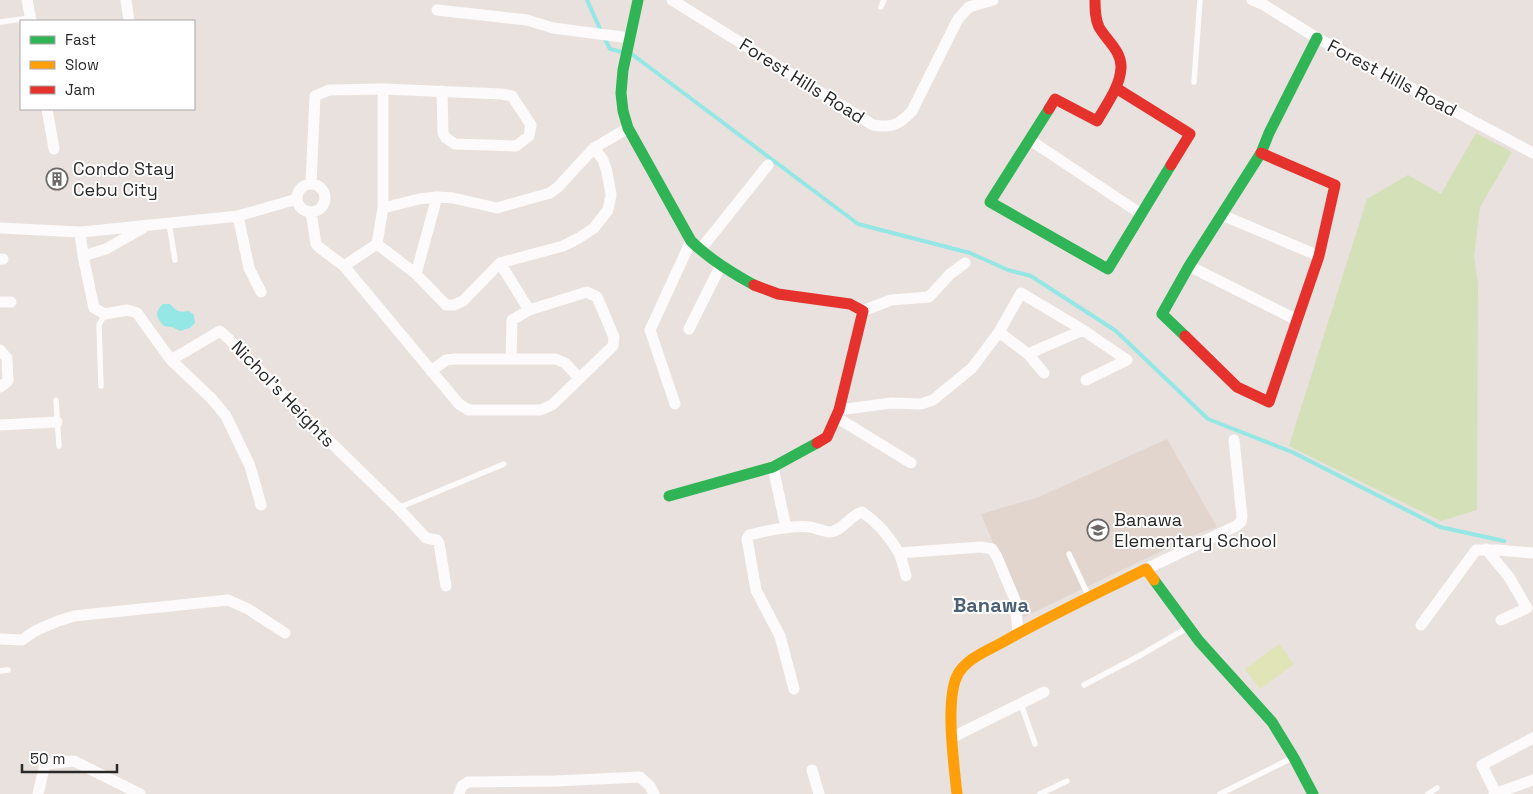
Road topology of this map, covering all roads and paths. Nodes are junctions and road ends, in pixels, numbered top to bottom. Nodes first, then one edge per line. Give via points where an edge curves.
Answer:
1 (27, 0) edge
2 (126, 0) edge
3 (638, 0) edge
4 (672, 0) edge
5 (884, 0) edge
6 (993, 0) edge
7 (1095, 0) edge
8 (1200, 0) edge
9 (1252, 0) edge
10 (692, 5) edge
11 (881, 7) dead end
12 (437, 10) dead end
13 (31, 20) edge
14 (129, 20) edge
15 (20, 21) edge
16 (0, 22) edge
17 (1317, 38) junction
18 (630, 40) junction
19 (1194, 82) dead end
20 (383, 88) junction
21 (1116, 88) junction
22 (442, 91) junction
23 (47, 110) edge
24 (628, 128) junction
25 (1030, 140) junction
26 (594, 148) junction
27 (54, 150) dead end
28 (1533, 153) edge
29 (1261, 154) junction
30 (768, 165) dead end
31 (311, 184) junction
32 (438, 198) junction
33 (297, 199) junction
34 (382, 208) junction
35 (311, 212) junction
36 (1141, 214) junction
37 (1222, 215) junction
38 (238, 216) junction
39 (169, 223) junction
40 (147, 226) junction
41 (0, 228) edge
42 (80, 232) junction
43 (690, 241) junction
44 (378, 244) junction
45 (700, 250) junction
46 (82, 256) junction
47 (1319, 256) junction
48 (175, 260) dead end
49 (500, 263) junction
50 (965, 263) dead end
51 (721, 265) junction
52 (344, 266) junction
53 (1189, 266) junction
54 (416, 274) junction
55 (261, 292) dead end
56 (529, 310) junction
57 (864, 311) junction
58 (105, 314) junction
59 (1298, 320) junction
60 (689, 330) dead end
61 (1083, 330) junction
62 (999, 332) junction
63 (0, 350) edge
64 (1028, 354) junction
65 (511, 358) junction
66 (171, 360) junction
67 (431, 371) junction
68 (1044, 372) dead end
69 (579, 378) junction
70 (1086, 380) dead end
71 (0, 386) edge
72 (101, 386) dead end
73 (56, 400) dead end
74 (675, 404) dead end
75 (838, 413) junction
76 (57, 422) junction
77 (0, 425) edge
78 (1234, 440) dead end
79 (59, 446) dead end
80 (911, 463) dead end
81 (504, 464) dead end
82 (773, 467) junction
83 (669, 496) dead end
84 (261, 505) dead end
85 (398, 508) junction
86 (786, 528) junction
87 (1486, 549) junction
88 (899, 553) junction
89 (1069, 554) dead end
90 (1532, 554) edge
91 (1146, 569) junction
92 (906, 576) dead end
93 (446, 586) dead end
94 (1089, 597) junction
95 (1501, 620) dead end
96 (1421, 625) dead end
97 (1188, 627) junction
98 (285, 632) dead end
99 (1018, 633) junction
100 (0, 639) edge
101 (8, 670) dead end
102 (0, 671) edge
103 (1084, 685) dead end
104 (794, 689) dead end
105 (1044, 692) dead end
106 (1020, 704) junction
107 (954, 737) junction
108 (1533, 738) edge
109 (1035, 744) dead end
110 (1294, 758) junction
111 (812, 770) dead end
112 (1067, 780) dead end
113 (1533, 780) edge
114 (556, 781) junction
115 (1437, 788) dead end
116 (38, 794) edge
117 (140, 794) edge
118 (459, 794) edge
119 (559, 794) edge
120 (654, 794) edge
121 (819, 794) edge
122 (957, 794) edge
123 (1040, 794) edge
124 (1220, 794) edge
125 (1313, 794) edge
126 (1428, 794) edge
127 (1495, 794) edge

1 - 13 street
2 - 14 street
3 - 18 street
4 - 10 street, Forest Hills Road
5 - 11 lane
6 - 10 street, Forest Hills Road via 969,7 958,19 912,111 901,123 885,127 873,126
7 - 21 street via 1099,26 1120,58
8 - 19 lane
9 - 17 street, Forest Hills Road
12 - 18 street via 527,20 553,28
15 - 16 lane
17 - 28 street, Forest Hills Road
17 - 29 street
18 - 24 street via 621,93
20 - 22 street
20 - 31 street via 329,90 315,96
20 - 34 street
21 - 25 street via 1096,121 1055,99
21 - 36 street via 1190,134
22 - 22 street via 512,96 531,125 529,136 516,146 455,144 443,133
23 - 27 street
24 - 26 street
24 - 43 street
25 - 36 street
25 - 36 street via 990,202 1108,269
26 - 32 street via 550,193 497,208 453,198
26 - 49 street via 603,160 611,195 608,210 594,228 563,246
29 - 37 street
29 - 47 street via 1335,186
30 - 45 street
31 - 33 street via 298,192
31 - 35 street via 319,187 324,194 324,202 319,210
32 - 34 street
32 - 54 street
33 - 35 street via 299,206
33 - 38 street
34 - 44 street
35 - 52 street via 316,244
37 - 47 street
37 - 53 street
38 - 39 street
38 - 55 street via 249,268
39 - 40 street
39 - 48 lane
40 - 42 street
40 - 46 street via 106,249
41 - 42 street
42 - 46 street
43 - 45 street
43 - 74 street via 650,330
44 - 52 street
44 - 54 street
45 - 51 street
46 - 58 street via 94,308
47 - 59 street
49 - 54 street via 463,301 454,305 446,305
49 - 56 street
50 - 57 street via 929,297 891,300
51 - 57 street via 753,285 778,294 850,304
51 - 60 street
52 - 67 street
53 - 59 street
53 - 59 street via 1162,314 1237,387 1269,402
56 - 65 street via 512,320
56 - 69 street via 587,292 597,297 614,337 613,346
57 - 75 street
58 - 66 street via 127,310 137,313
58 - 72 lane via 99,325
61 - 62 street via 1021,293
61 - 64 street
61 - 70 street via 1127,360
62 - 64 street
62 - 75 street via 972,368 933,400 921,404 891,402
63 - 71 street via 7,358 8,381
64 - 68 street
65 - 67 street via 446,360
65 - 69 street via 556,359 565,363
66 - 84 street via 226,416 250,466
66 - 85 street, Nichol's Heights via 220,331
67 - 69 street via 459,404 469,410 540,410 552,405
73 - 76 lane
75 - 80 street
75 - 82 street via 827,437
76 - 77 street
76 - 79 lane
78 - 91 street via 1241,522
81 - 85 lane
82 - 83 street
82 - 86 street
85 - 93 street, Nichol's Heights via 426,538 439,543
86 - 88 street via 809,527 830,532 862,512 883,531
86 - 104 street via 753,534 747,539 756,590 780,636
87 - 90 street
87 - 95 street via 1509,577 1527,608
87 - 96 street via 1476,550
88 - 92 street
88 - 99 street via 992,549 1015,600
89 - 94 lane
91 - 94 street
91 - 97 street
94 - 99 street
97 - 103 lane
97 - 110 street via 1272,722
98 - 100 street via 248,608 228,600 74,616 35,631 22,640
99 - 107 street via 968,663 957,676 952,690
101 - 102 lane
105 - 106 street
106 - 107 street
106 - 109 lane
107 - 122 street
108 - 127 street via 1482,765
110 - 124 lane
110 - 125 street
111 - 121 street
112 - 123 lane
113 - 127 street
114 - 118 street via 468,782
114 - 119 street
114 - 120 street via 640,777
115 - 126 lane
116 - 117 street via 45,764 74,761

